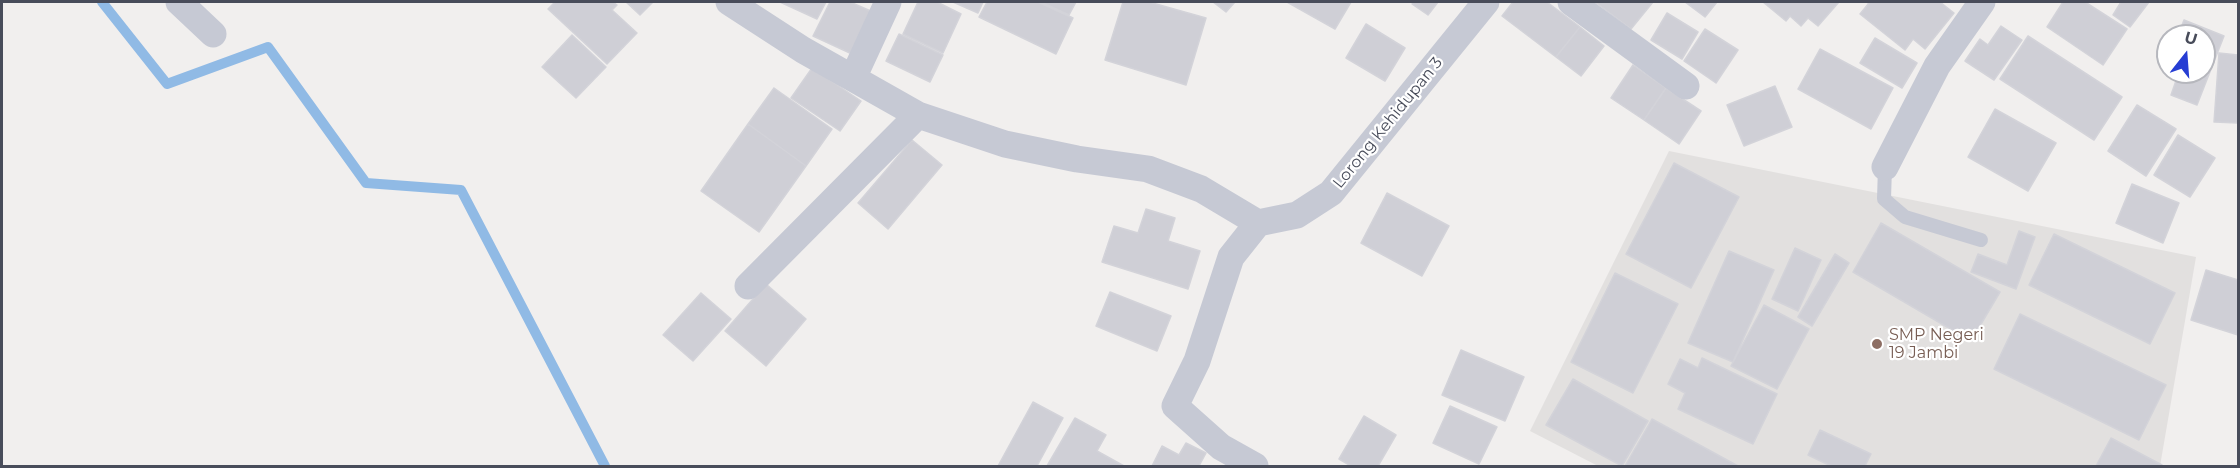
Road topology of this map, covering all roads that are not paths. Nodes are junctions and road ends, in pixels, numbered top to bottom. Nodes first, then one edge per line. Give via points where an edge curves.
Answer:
1 (179, 2) edge
2 (729, 2) edge
3 (888, 2) edge
4 (1486, 2) edge
5 (1571, 2) edge
6 (1982, 2) edge
7 (761, 11) edge
8 (213, 34) dead end
9 (853, 78) junction
10 (1686, 86) dead end
11 (918, 115) junction
12 (1884, 167) joint
13 (1258, 223) junction
14 (1982, 240) dead end
15 (748, 286) dead end
16 (1255, 466) edge

1 - 8 street
2 - 7 street
3 - 9 street
4 - 13 street, Lorong Kehidupan 3 via 1331,193 1297,215
5 - 10 street
6 - 12 street via 1937,66
7 - 9 street via 803,50
9 - 11 street
11 - 13 street via 1005,144 1148,169 1201,189
11 - 15 street
12 - 14 lane via 1884,199 1905,216
13 - 16 street via 1231,257 1197,361 1175,406 1221,447

